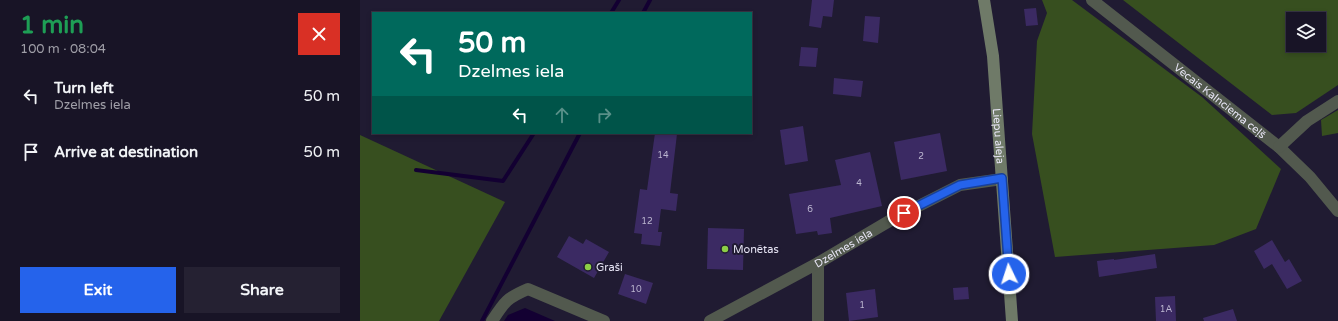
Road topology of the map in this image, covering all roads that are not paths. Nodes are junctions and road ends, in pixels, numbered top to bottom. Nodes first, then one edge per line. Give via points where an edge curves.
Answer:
1 (984, 0) edge
2 (1092, 0) edge
3 (1338, 101) edge
4 (1279, 147) junction
5 (1002, 178) junction
6 (1338, 211) edge
7 (818, 263) junction
8 (492, 321) edge
9 (604, 321) edge
10 (710, 321) edge
11 (818, 321) edge
12 (1012, 321) edge

1 - 5 street, Liepu aleja via 993,56
2 - 4 street, Vecais Kalnciema ceļš
3 - 4 street via 1307,121
4 - 6 street, Vecais Kalnciema ceļš via 1310,177
5 - 7 street, Dzelmes iela via 960,185 891,220
5 - 12 street, Liepu aleja
7 - 10 street, Dzelmes iela
7 - 11 street
8 - 9 street via 504,302 528,289

